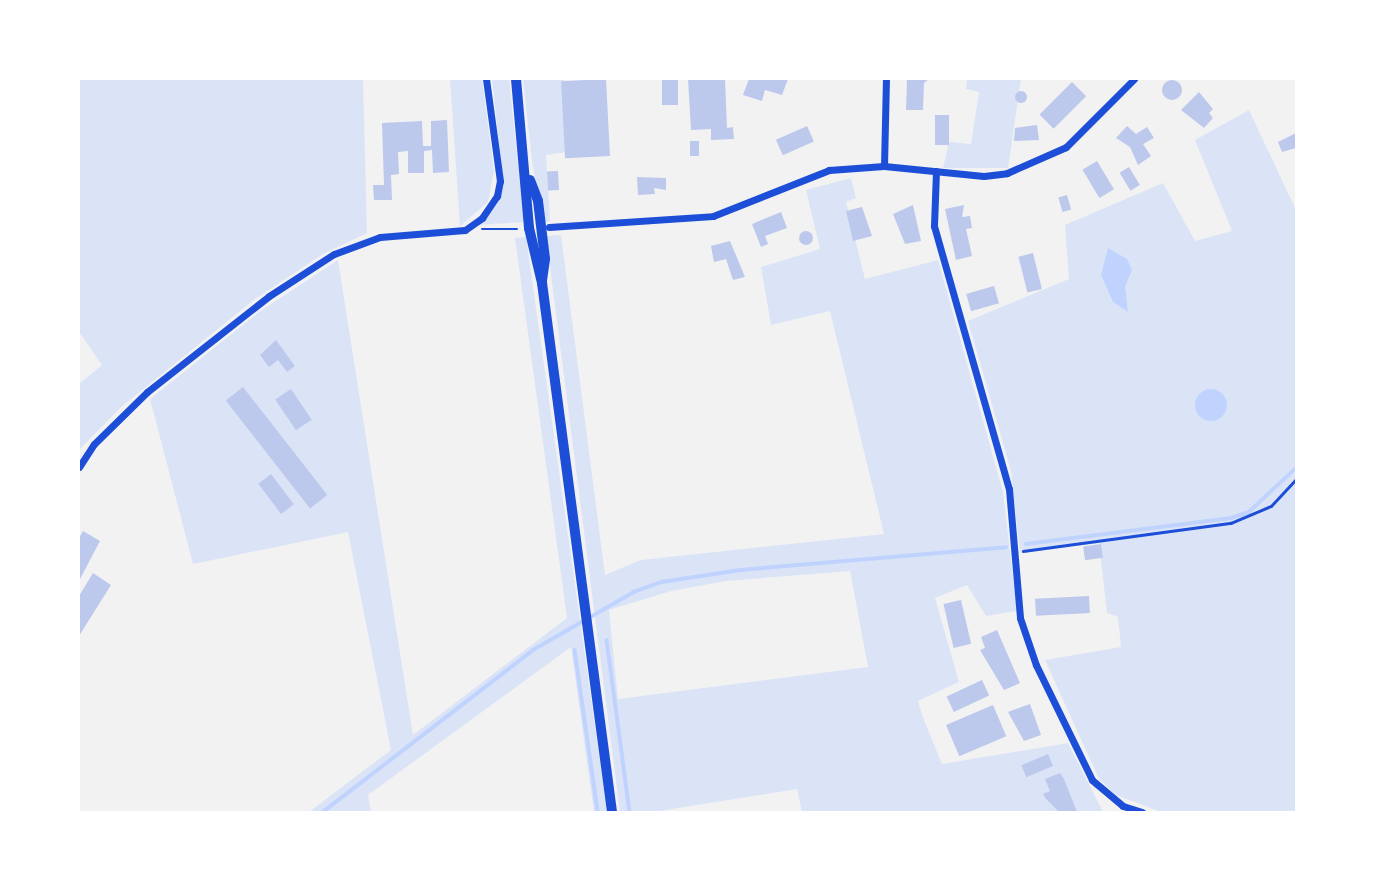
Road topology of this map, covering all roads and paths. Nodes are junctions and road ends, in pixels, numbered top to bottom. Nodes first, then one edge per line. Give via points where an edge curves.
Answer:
1 (486, 79) edge
2 (516, 79) edge
3 (886, 79) edge
4 (1134, 79) edge
5 (884, 166) junction
6 (936, 171) junction
7 (527, 174) junction
8 (549, 226) dead end
9 (529, 228) junction
10 (465, 230) junction
11 (542, 283) junction
12 (79, 467) edge
13 (1296, 479) edge
14 (1016, 552) junction
15 (1121, 809) edge
16 (612, 812) edge
17 (1142, 812) edge

1 - 10 street via 500,181 490,208
2 - 7 main road
3 - 5 street
4 - 6 street via 1066,147 1026,168 984,176
5 - 6 street
5 - 8 street via 829,170 713,216
6 - 14 street via 934,226 1009,489
7 - 9 main road
7 - 11 main road via 538,201 545,259
9 - 10 path
9 - 11 main road
10 - 12 street via 380,237 334,254 269,296 147,392 94,444
11 - 16 main road
13 - 14 path via 1271,506 1231,523
14 - 15 street via 1020,618 1036,665 1092,780
15 - 17 street

